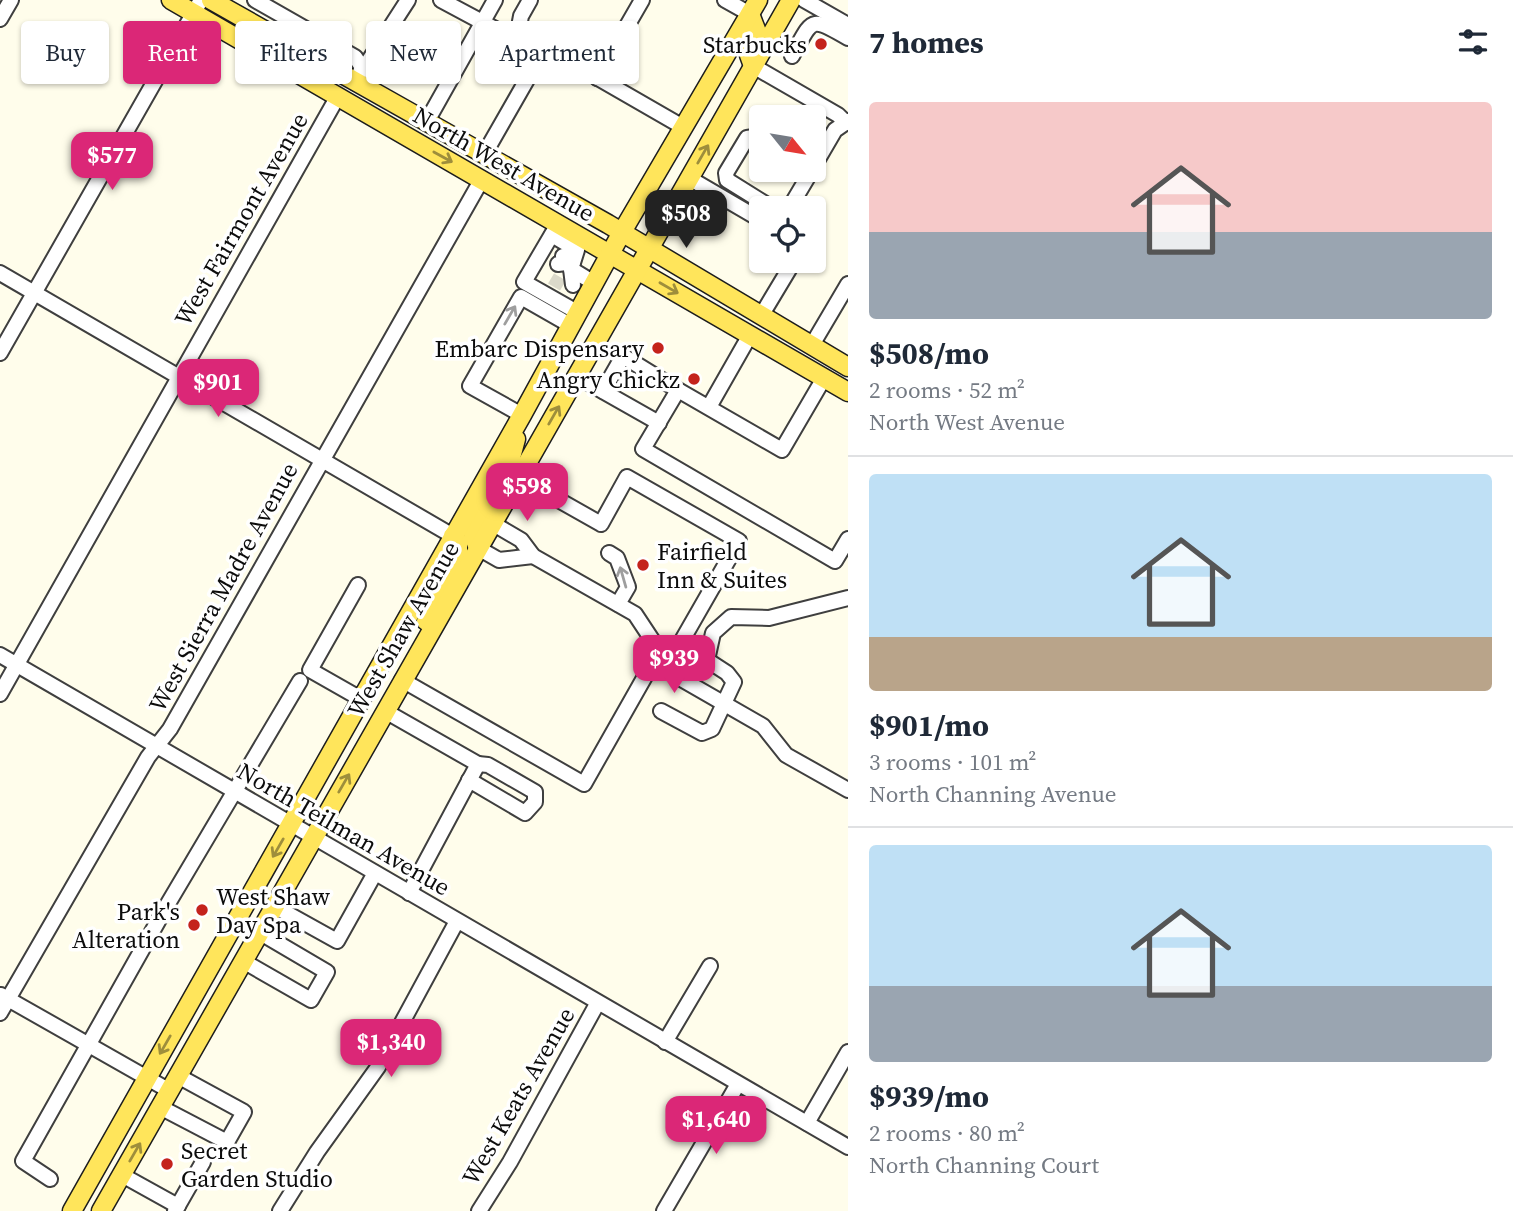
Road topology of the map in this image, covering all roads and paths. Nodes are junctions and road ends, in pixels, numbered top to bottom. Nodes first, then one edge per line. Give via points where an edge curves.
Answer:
1 (11, 0) edge
2 (171, 0) edge
3 (211, 0) edge
4 (255, 0) edge
5 (408, 0) edge
6 (441, 0) edge
7 (495, 0) edge
8 (530, 0) edge
9 (642, 0) edge
10 (725, 0) edge
11 (791, 0) edge
12 (804, 0) edge
13 (197, 6) edge
14 (754, 7) edge
15 (0, 19) edge
16 (478, 21) edge
17 (483, 21) edge
18 (519, 21) edge
19 (630, 21) edge
20 (848, 25) edge
21 (235, 31) edge
22 (475, 36) edge
23 (848, 37) edge
24 (792, 56) dead end
25 (753, 66) junction
26 (359, 75) junction
27 (316, 84) edge
28 (335, 84) edge
29 (524, 84) edge
30 (608, 84) edge
31 (338, 96) junction
32 (847, 122) edge
33 (426, 123) junction
34 (683, 127) junction
35 (749, 138) edge
36 (826, 146) edge
37 (485, 153) junction
38 (689, 178) junction
39 (482, 179) junction
40 (753, 196) edge
41 (749, 213) edge
42 (622, 232) junction
43 (649, 249) junction
44 (610, 254) junction
45 (562, 265) junction
46 (637, 269) junction
47 (0, 273) edge
48 (787, 273) edge
49 (594, 283) junction
50 (848, 284) edge
51 (34, 293) junction
52 (761, 316) junction
53 (573, 319) junction
54 (750, 335) junction
55 (812, 345) junction
56 (0, 353) edge
57 (848, 367) edge
58 (177, 376) junction
59 (576, 376) junction
60 (824, 378) junction
61 (848, 381) edge
62 (678, 390) junction
63 (603, 391) junction
64 (848, 392) edge
65 (709, 407) junction
66 (522, 415) junction
67 (659, 424) junction
68 (321, 458) junction
69 (518, 477) junction
70 (492, 523) junction
71 (453, 536) junction
72 (848, 539) edge
73 (478, 548) junction
74 (609, 553) dead end
75 (533, 556) junction
76 (358, 585) dead end
77 (848, 598) edge
78 (618, 604) junction
79 (422, 645) junction
80 (0, 655) edge
81 (663, 657) junction
82 (16, 664) junction
83 (402, 680) junction
84 (300, 681) dead end
85 (0, 694) edge
86 (361, 699) junction
87 (724, 704) junction
88 (661, 710) dead end
89 (385, 711) junction
90 (157, 745) junction
91 (478, 764) junction
92 (469, 780) junction
93 (848, 790) edge
94 (236, 792) junction
95 (291, 823) junction
96 (313, 836) junction
97 (375, 873) junction
98 (409, 893) junction
99 (274, 906) junction
100 (457, 921) junction
101 (259, 932) junction
102 (243, 961) junction
103 (710, 966) dead end
104 (4, 997) edge
105 (597, 1004) junction
106 (0, 1013) edge
107 (665, 1042) junction
108 (90, 1045) junction
109 (848, 1052) edge
110 (147, 1078) junction
111 (174, 1083) junction
112 (738, 1084) junction
113 (160, 1107) junction
114 (807, 1123) junction
115 (848, 1147) edge
116 (203, 1162) dead end
117 (122, 1175) junction
118 (50, 1179) dead end
119 (177, 1208) edge
120 (72, 1211) edge
121 (101, 1211) edge
122 (280, 1211) edge
123 (479, 1211) edge
124 (664, 1211) edge

1 - 15 street
2 - 13 main road, North West Avenue
3 - 26 main road, North West Avenue
4 - 26 street, North West Avenue via 355,57
5 - 26 street
6 - 16 street
7 - 17 street
8 - 18 street
9 - 19 street
10 - 14 street
11 - 25 main road, West Shaw Avenue
12 - 20 street
13 - 21 main road, North West Avenue
13 - 51 street
14 - 25 main road via 757,32 748,55
14 - 34 main road, West Shaw Avenue
22 - 33 street
23 - 24 street via 815,22
25 - 32 street
38 -> 25 main road, West Shaw Avenue
26 - 33 main road, North West Avenue
27 - 31 main road, North West Avenue
28 - 33 main road via 407,125
29 - 37 street
30 - 34 street
31 -> 39 main road, North West Avenue
31 - 58 street, West Fairmont Avenue
32 - 36 street via 835,130
33 - 37 main road, North West Avenue
34 - 42 main road, West Shaw Avenue
35 - 40 street via 726,173 727,180
37 - 42 main road, North West Avenue
38 - 41 street
38 - 43 main road, West Shaw Avenue
39 - 45 main road, North West Avenue
39 - 68 street, West Sierra Madre Avenue
42 - 43 main road, North West Avenue
42 - 44 main road, West Shaw Avenue
43 - 46 main road, West Shaw Avenue
43 - 52 main road, North West Avenue
44 - 45 main road, North West Avenue
44 - 46 main road, North West Avenue
44 - 49 main road, West Shaw Avenue
45 - 49 street
45 - 53 street
46 -> 54 main road, North West Avenue
46 - 59 main road, West Shaw Avenue
47 - 51 street
48 - 52 street
49 - 53 main road, West Shaw Avenue
50 - 55 street
51 - 56 street
51 - 58 street
52 - 55 main road, North West Avenue
53 - 66 main road, West Shaw Avenue
66 -> 53 street via 470,386 521,297
54 - 60 main road, North West Avenue
54 - 65 street
55 - 57 main road, North West Avenue
58 - 68 street
58 - 82 street, West Fairmont Avenue
59 - 63 street
69 -> 59 main road, West Shaw Avenue
60 - 61 main road via 835,375
60 - 64 main road, North West Avenue
60 - 65 street via 782,450
62 - 63 street via 623,356
62 - 65 street
62 - 67 street
63 - 67 street
66 - 71 main road, West Shaw Avenue
66 - 73 main road via 508,469 475,528
67 - 72 street via 643,449 835,561
68 - 71 street
68 - 90 street, West Sierra Madre Avenue
69 - 70 main road, West Shaw Avenue
69 - 81 street via 601,524 627,477 739,541 676,650
70 - 73 main road, West Shaw Avenue
70 - 75 street via 521,540
71 - 79 main road via 458,553 429,609
71 - 86 main road, West Shaw Avenue
73 - 75 street via 499,560
73 - 79 main road, West Shaw Avenue
78 -> 74 street via 628,587 617,558
75 - 78 street
76 - 86 street via 310,670
77 - 87 street via 769,618 730,617 713,633 707,660 734,682
78 - 81 street via 641,620
79 - 83 main road, West Shaw Avenue
80 - 82 street, North Teilman Avenue
81 - 83 street via 652,664 584,784
81 - 87 street via 676,676
82 - 85 street, West Fairmont Avenue
82 - 90 street, North Teilman Avenue
83 - 89 main road, West Shaw Avenue
84 - 94 street
86 - 95 main road, West Shaw Avenue
87 - 88 street via 712,729 702,733
87 - 93 street via 763,726 786,755
89 - 91 street
96 -> 89 main road, West Shaw Avenue
90 - 94 street, North Teilman Avenue
90 - 104 street, West Sierra Madre Avenue
91 - 92 street
91 - 92 street via 488,765 535,792 535,802 525,813
92 - 98 street
94 - 95 street, North Teilman Avenue
94 - 108 street
95 - 96 street, North Teilman Avenue
95 -> 110 main road, West Shaw Avenue
96 - 97 street, North Teilman Avenue
96 - 99 main road, West Shaw Avenue
97 - 98 street, North Teilman Avenue
97 - 99 street via 337,941
98 - 100 street, North Teilman Avenue
99 - 101 main road, West Shaw Avenue
100 - 105 street, North Teilman Avenue
100 - 122 street via 378,1067
101 - 102 main road, West Shaw Avenue
101 - 102 street via 327,972 311,1000
102 - 111 main road, West Shaw Avenue
103 - 107 street
104 - 106 street, West Sierra Madre Avenue
104 - 108 street
105 - 107 street, North Teilman Avenue
105 - 123 street, West Keats Avenue
107 - 112 street, North Teilman Avenue
108 - 110 street
108 - 118 street via 23,1161
109 - 114 street
110 - 111 street
110 - 120 main road, West Shaw Avenue
111 - 113 main road, West Shaw Avenue
111 - 113 street via 244,1112 227,1142
112 - 114 street, North Teilman Avenue
112 - 124 street
117 -> 113 main road, West Shaw Avenue
114 - 115 street, North Teilman Avenue
116 - 119 street
117 - 119 street
117 - 121 main road, West Shaw Avenue

